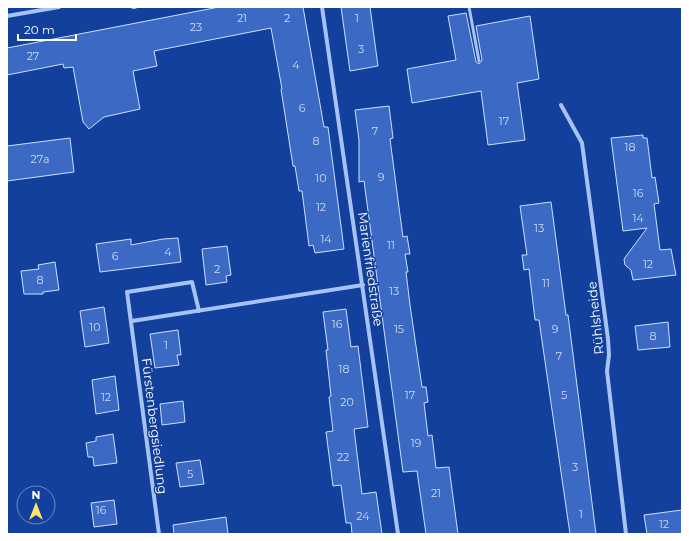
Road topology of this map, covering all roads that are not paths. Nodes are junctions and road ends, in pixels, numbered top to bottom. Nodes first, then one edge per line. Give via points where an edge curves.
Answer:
1 (59, 7) edge
2 (322, 7) edge
3 (469, 7) edge
4 (7, 16) edge
5 (480, 61) dead end
6 (561, 105) dead end
7 (363, 285) junction
8 (199, 310) junction
9 (132, 321) junction
10 (159, 534) edge
11 (398, 534) edge
12 (626, 534) edge

1 - 4 street
2 - 7 street, Marienfriedstraße
3 - 5 lane
6 - 12 street, Rühlsheide via 582,143 608,339 607,371
7 - 8 street
7 - 11 street, Marienfriedstraße
8 - 9 street
8 - 9 street, Fürstenbergsiedlung via 192,282 127,292
9 - 10 street, Fürstenbergsiedlung

